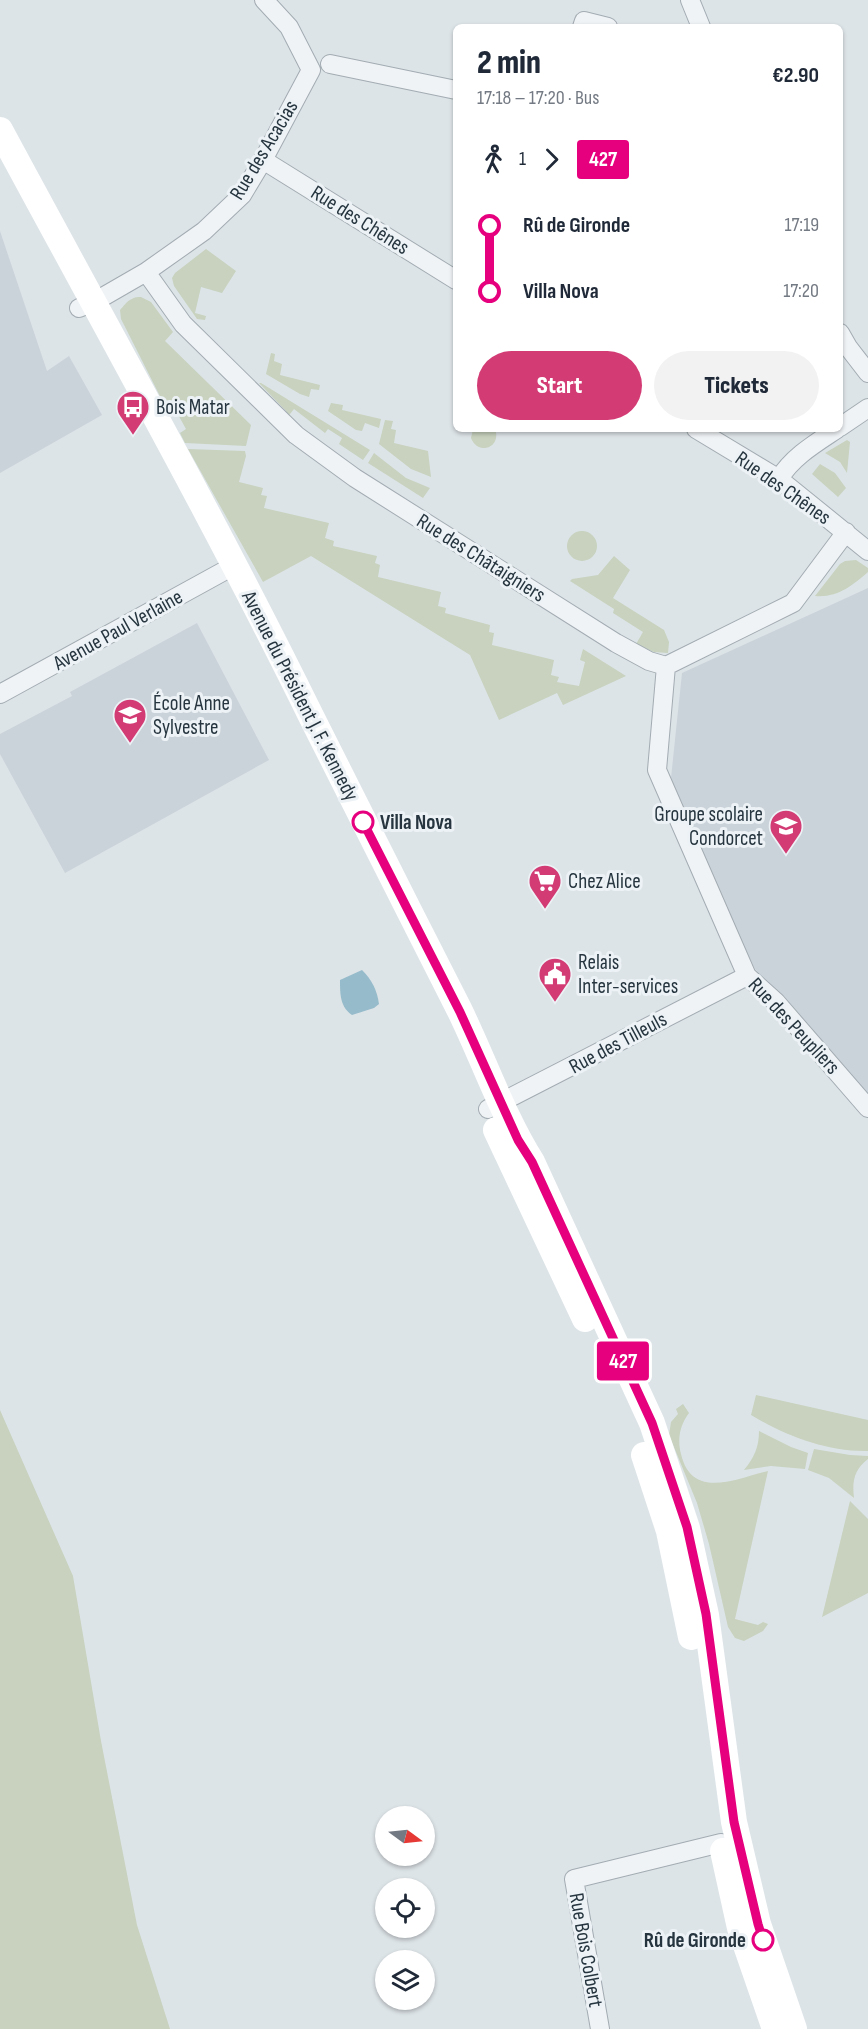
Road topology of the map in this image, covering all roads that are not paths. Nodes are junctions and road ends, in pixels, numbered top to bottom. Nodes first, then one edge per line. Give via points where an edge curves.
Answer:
1 (264, 0) edge
2 (690, 0) edge
3 (583, 24) edge
4 (596, 24) edge
5 (700, 24) edge
6 (330, 64) dead end
7 (453, 89) edge
8 (0, 130) edge
9 (263, 160) junction
10 (0, 164) edge
11 (146, 272) junction
12 (453, 278) edge
13 (86, 305) junction
14 (843, 338) edge
15 (868, 373) edge
16 (868, 408) edge
17 (843, 425) edge
18 (701, 432) edge
19 (833, 432) edge
20 (779, 479) junction
21 (846, 532) junction
22 (868, 550) edge
23 (227, 570) junction
24 (666, 666) junction
25 (0, 694) edge
26 (747, 976) junction
27 (494, 1106) junction
28 (868, 1108) edge
29 (721, 1844) junction
30 (600, 2029) edge
31 (775, 2029) edge
32 (794, 2029) edge

1 - 9 street, Rue des Acacias via 290,27 311,70
2 - 5 street
3 - 4 street
6 - 7 street
8 - 13 main road, Avenue du Président J. F. Kennedy
9 - 11 street, Rue des Acacias via 242,195 204,231
9 - 12 street, Rue des Chênes
10 - 13 main road, Avenue du Président J. F. Kennedy
11 - 13 street, Rue des Acacias
11 - 24 street, Rue des Châtaigniers via 183,324 296,435 355,478 616,643
13 - 23 main road, Avenue du Président J. F. Kennedy via 113,341
14 - 15 street
16 - 17 street
18 - 20 street, Rue des Chênes
19 - 20 street via 786,468
20 - 21 street, Rue des Chênes
21 - 22 street, Rue des Chênes
21 - 24 street via 793,603
23 - 25 street, Avenue Paul Verlaine
23 - 27 main road, Avenue du Président J. F. Kennedy via 460,1012
24 - 26 street, Rue des Peupliers via 657,770
26 - 27 street, Rue des Tilleuls
26 - 28 street, Rue des Peupliers via 776,1002
27 - 29 main road, Avenue du Président J. F. Kennedy via 504,1148 635,1426 669,1531 688,1617
27 - 32 main road, Avenue du Président J. F. Kennedy via 532,1162 652,1423 687,1527 706,1614 734,1822 758,1924
29 - 30 street, Rue Bois Colbert via 574,1879
29 - 31 main road, Avenue du Président J. F. Kennedy via 740,1928

